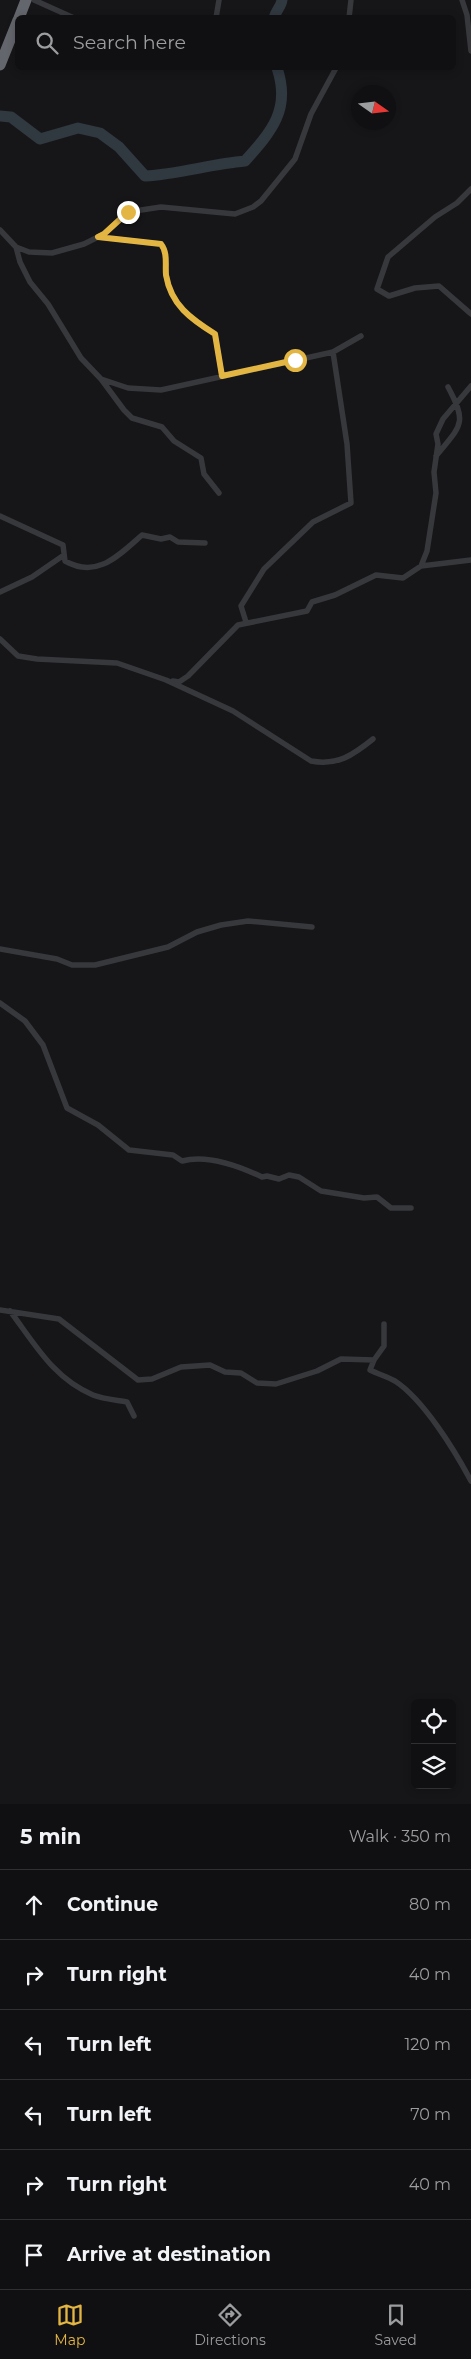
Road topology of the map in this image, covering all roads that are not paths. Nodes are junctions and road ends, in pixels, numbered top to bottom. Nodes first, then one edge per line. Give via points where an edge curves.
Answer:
1 (26, 0) edge
2 (34, 0) edge
3 (219, 0) edge
4 (351, 0) edge
5 (462, 0) edge
6 (20, 15) edge
7 (67, 15) edge
8 (216, 15) edge
9 (350, 15) edge
10 (15, 27) edge
11 (471, 52) edge
12 (0, 65) edge
13 (335, 70) edge
14 (471, 190) edge
15 (0, 230) edge
16 (98, 237) junction
17 (16, 247) junction
18 (471, 314) edge
19 (361, 336) dead end
20 (333, 352) junction
21 (222, 376) junction
22 (101, 379) junction
23 (471, 386) edge
24 (448, 387) dead end
25 (456, 402) junction
26 (436, 456) junction
27 (219, 494) dead end
28 (0, 516) edge
29 (205, 543) dead end
30 (64, 555) junction
31 (471, 560) edge
32 (421, 566) junction
33 (0, 592) edge
34 (246, 622) junction
35 (0, 639) edge
36 (166, 680) junction
37 (373, 739) dead end
38 (312, 927) dead end
39 (0, 949) edge
40 (0, 1003) edge
41 (411, 1208) dead end
42 (0, 1310) edge
43 (10, 1311) junction
44 (384, 1324) dead end
45 (374, 1360) junction
46 (134, 1416) dead end
47 (471, 1480) edge

1 - 6 highway
2 - 7 street
3 - 8 street
4 - 9 street
5 - 11 street
10 - 12 highway
13 - 16 street via 311,114 296,159 253,207 235,214 162,207 128,212
14 - 18 street via 388,257 377,290 389,296 415,288 439,286
15 - 17 street
16 - 17 street via 52,253 29,252
16 - 21 street via 161,244 165,249 166,276 178,307 215,334
17 - 22 street via 30,282 48,304 81,358
19 - 20 street
20 - 21 street
20 - 34 street via 347,444 351,503 313,522 264,569 241,606
21 - 22 street via 160,390 128,388
22 - 27 street via 132,418 162,427 174,441 202,458 204,474
23 - 25 street
24 - 25 street
25 - 26 street via 436,434
25 - 26 street via 461,423 459,429
26 - 32 street via 434,510
28 - 30 street via 63,545
29 - 30 street via 142,535 110,561 91,569 77,568 65,561
30 - 33 street via 32,577
31 - 32 street
32 - 34 street via 403,578 376,575 312,602 307,611
34 - 36 street via 238,625 188,676 179,682
35 - 36 street via 18,656 37,660 118,663
36 - 37 street via 233,711 311,761 325,764 340,762
38 - 39 street via 248,922 221,925 197,932 168,947 95,965 72,966 57,959
40 - 41 street via 25,1021 43,1045 67,1108 98,1125 129,1150 173,1155 182,1162 192,1158 240,1166 262,1177 299,1177 321,1191 377,1197 391,1208
42 - 43 street
43 - 45 street via 58,1319 138,1380 152,1379 181,1367 210,1365 225,1372 241,1373 257,1383 276,1384 342,1359
43 - 46 street via 49,1365 94,1396 127,1402
44 - 45 street via 384,1346
45 - 47 street via 370,1370 395,1381 416,1399

